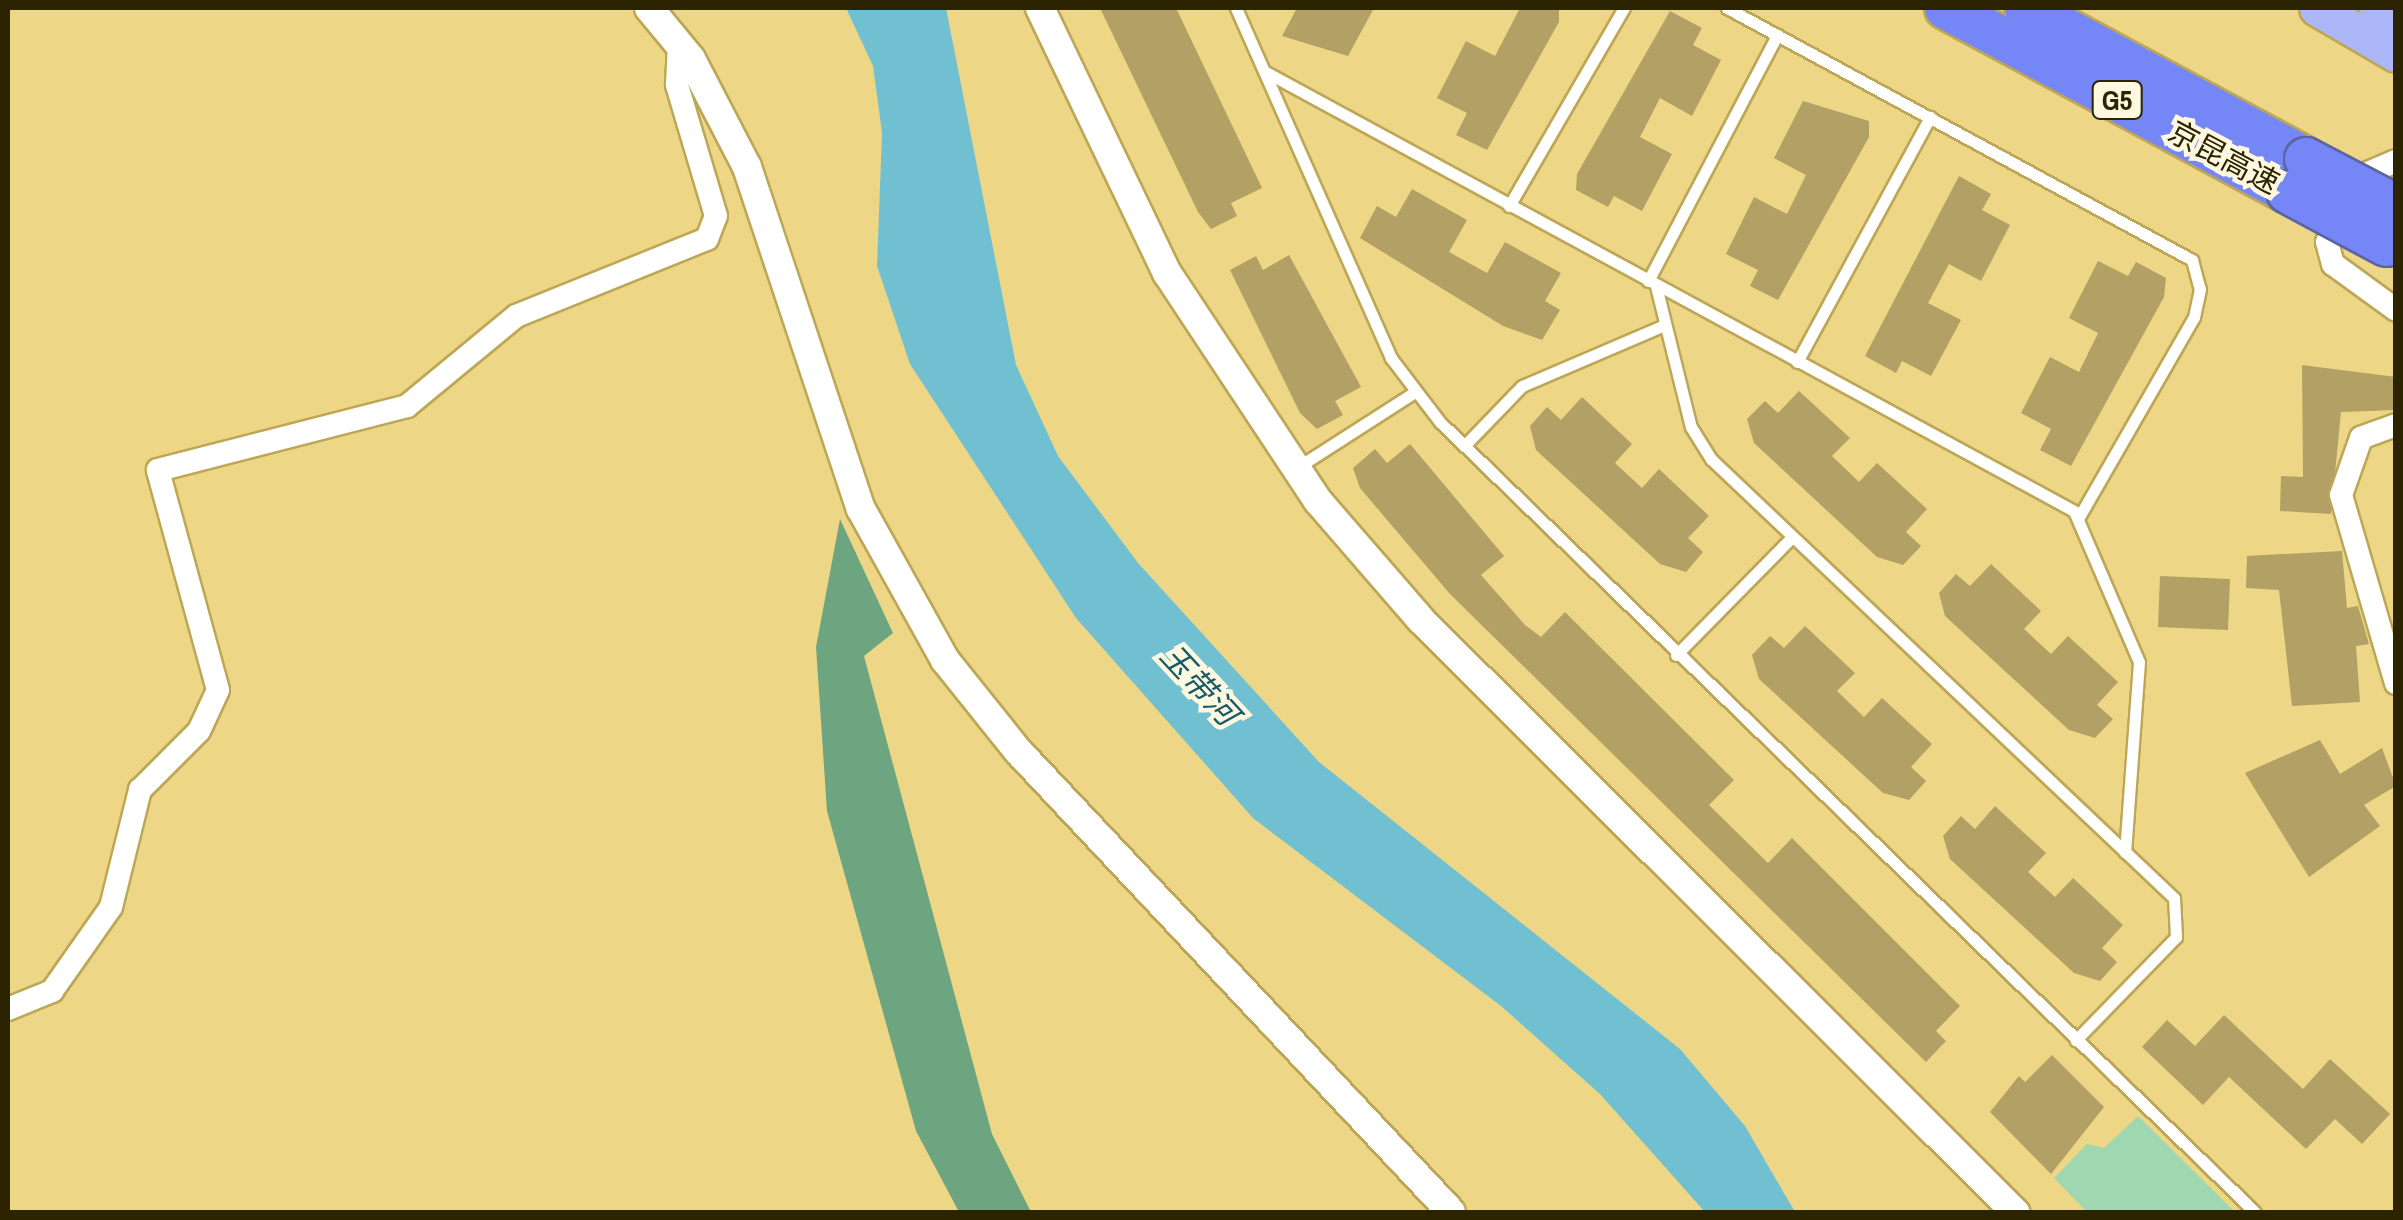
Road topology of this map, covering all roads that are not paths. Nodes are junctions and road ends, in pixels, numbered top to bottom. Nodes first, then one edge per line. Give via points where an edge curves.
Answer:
1 (649, 8) edge
2 (1040, 8) edge
3 (1624, 8) edge
4 (1728, 8) edge
5 (1946, 8) edge
6 (2026, 8) edge
7 (2317, 8) edge
8 (2377, 8) edge
9 (1238, 9) edge
10 (2396, 18) edge
11 (1776, 35) junction
12 (679, 43) junction
13 (2396, 54) edge
14 (1264, 71) junction
15 (1930, 117) junction
16 (2396, 161) edge
17 (2297, 176) junction
18 (1509, 206) junction
19 (2393, 234) edge
20 (1652, 283) junction
21 (2396, 310) edge
22 (1664, 324) junction
23 (1797, 362) junction
24 (1415, 392) junction
25 (2396, 425) edge
26 (1464, 446) junction
27 (1294, 470) junction
28 (2078, 518) junction
29 (1792, 536) junction
30 (1676, 655) junction
31 (2396, 684) edge
32 (2125, 852) junction
33 (8, 1009) edge
34 (2076, 1040) junction
35 (1451, 1212) edge
36 (2015, 1212) edge
37 (2255, 1212) edge

1 - 12 street
2 - 27 street via 1167,273
3 - 18 lane
4 - 11 lane
5 - 17 highway, 京昆高速 / G5
6 - 17 highway, 京昆高速 / G5
7 - 13 main road
8 - 10 main road
9 - 14 lane
11 - 15 lane
11 - 20 lane
12 - 33 street via 677,85 716,216 707,239 516,316 406,406 158,470 215,701 200,731 140,790 111,907 52,991
12 - 35 street via 760,200 840,458 914,613 1018,751
14 - 18 lane
14 - 24 lane via 1392,358
15 - 23 lane
15 - 28 lane via 2181,251 2198,274 2194,317
16 - 21 street via 2366,174 2327,242 2332,264
17 - 19 highway, 京昆高速 / G5, bridge
18 - 20 lane
20 - 22 lane
20 - 23 lane
22 - 26 lane via 1522,386
22 - 29 lane via 1702,446
23 - 28 lane
24 - 26 lane
24 - 27 lane
25 - 31 street via 2360,438 2341,494
26 - 30 lane
27 - 36 street via 1421,620
28 - 32 lane via 2139,662
29 - 30 lane
29 - 32 lane
30 - 34 lane
32 - 34 lane via 2174,898 2180,922
34 - 37 lane

